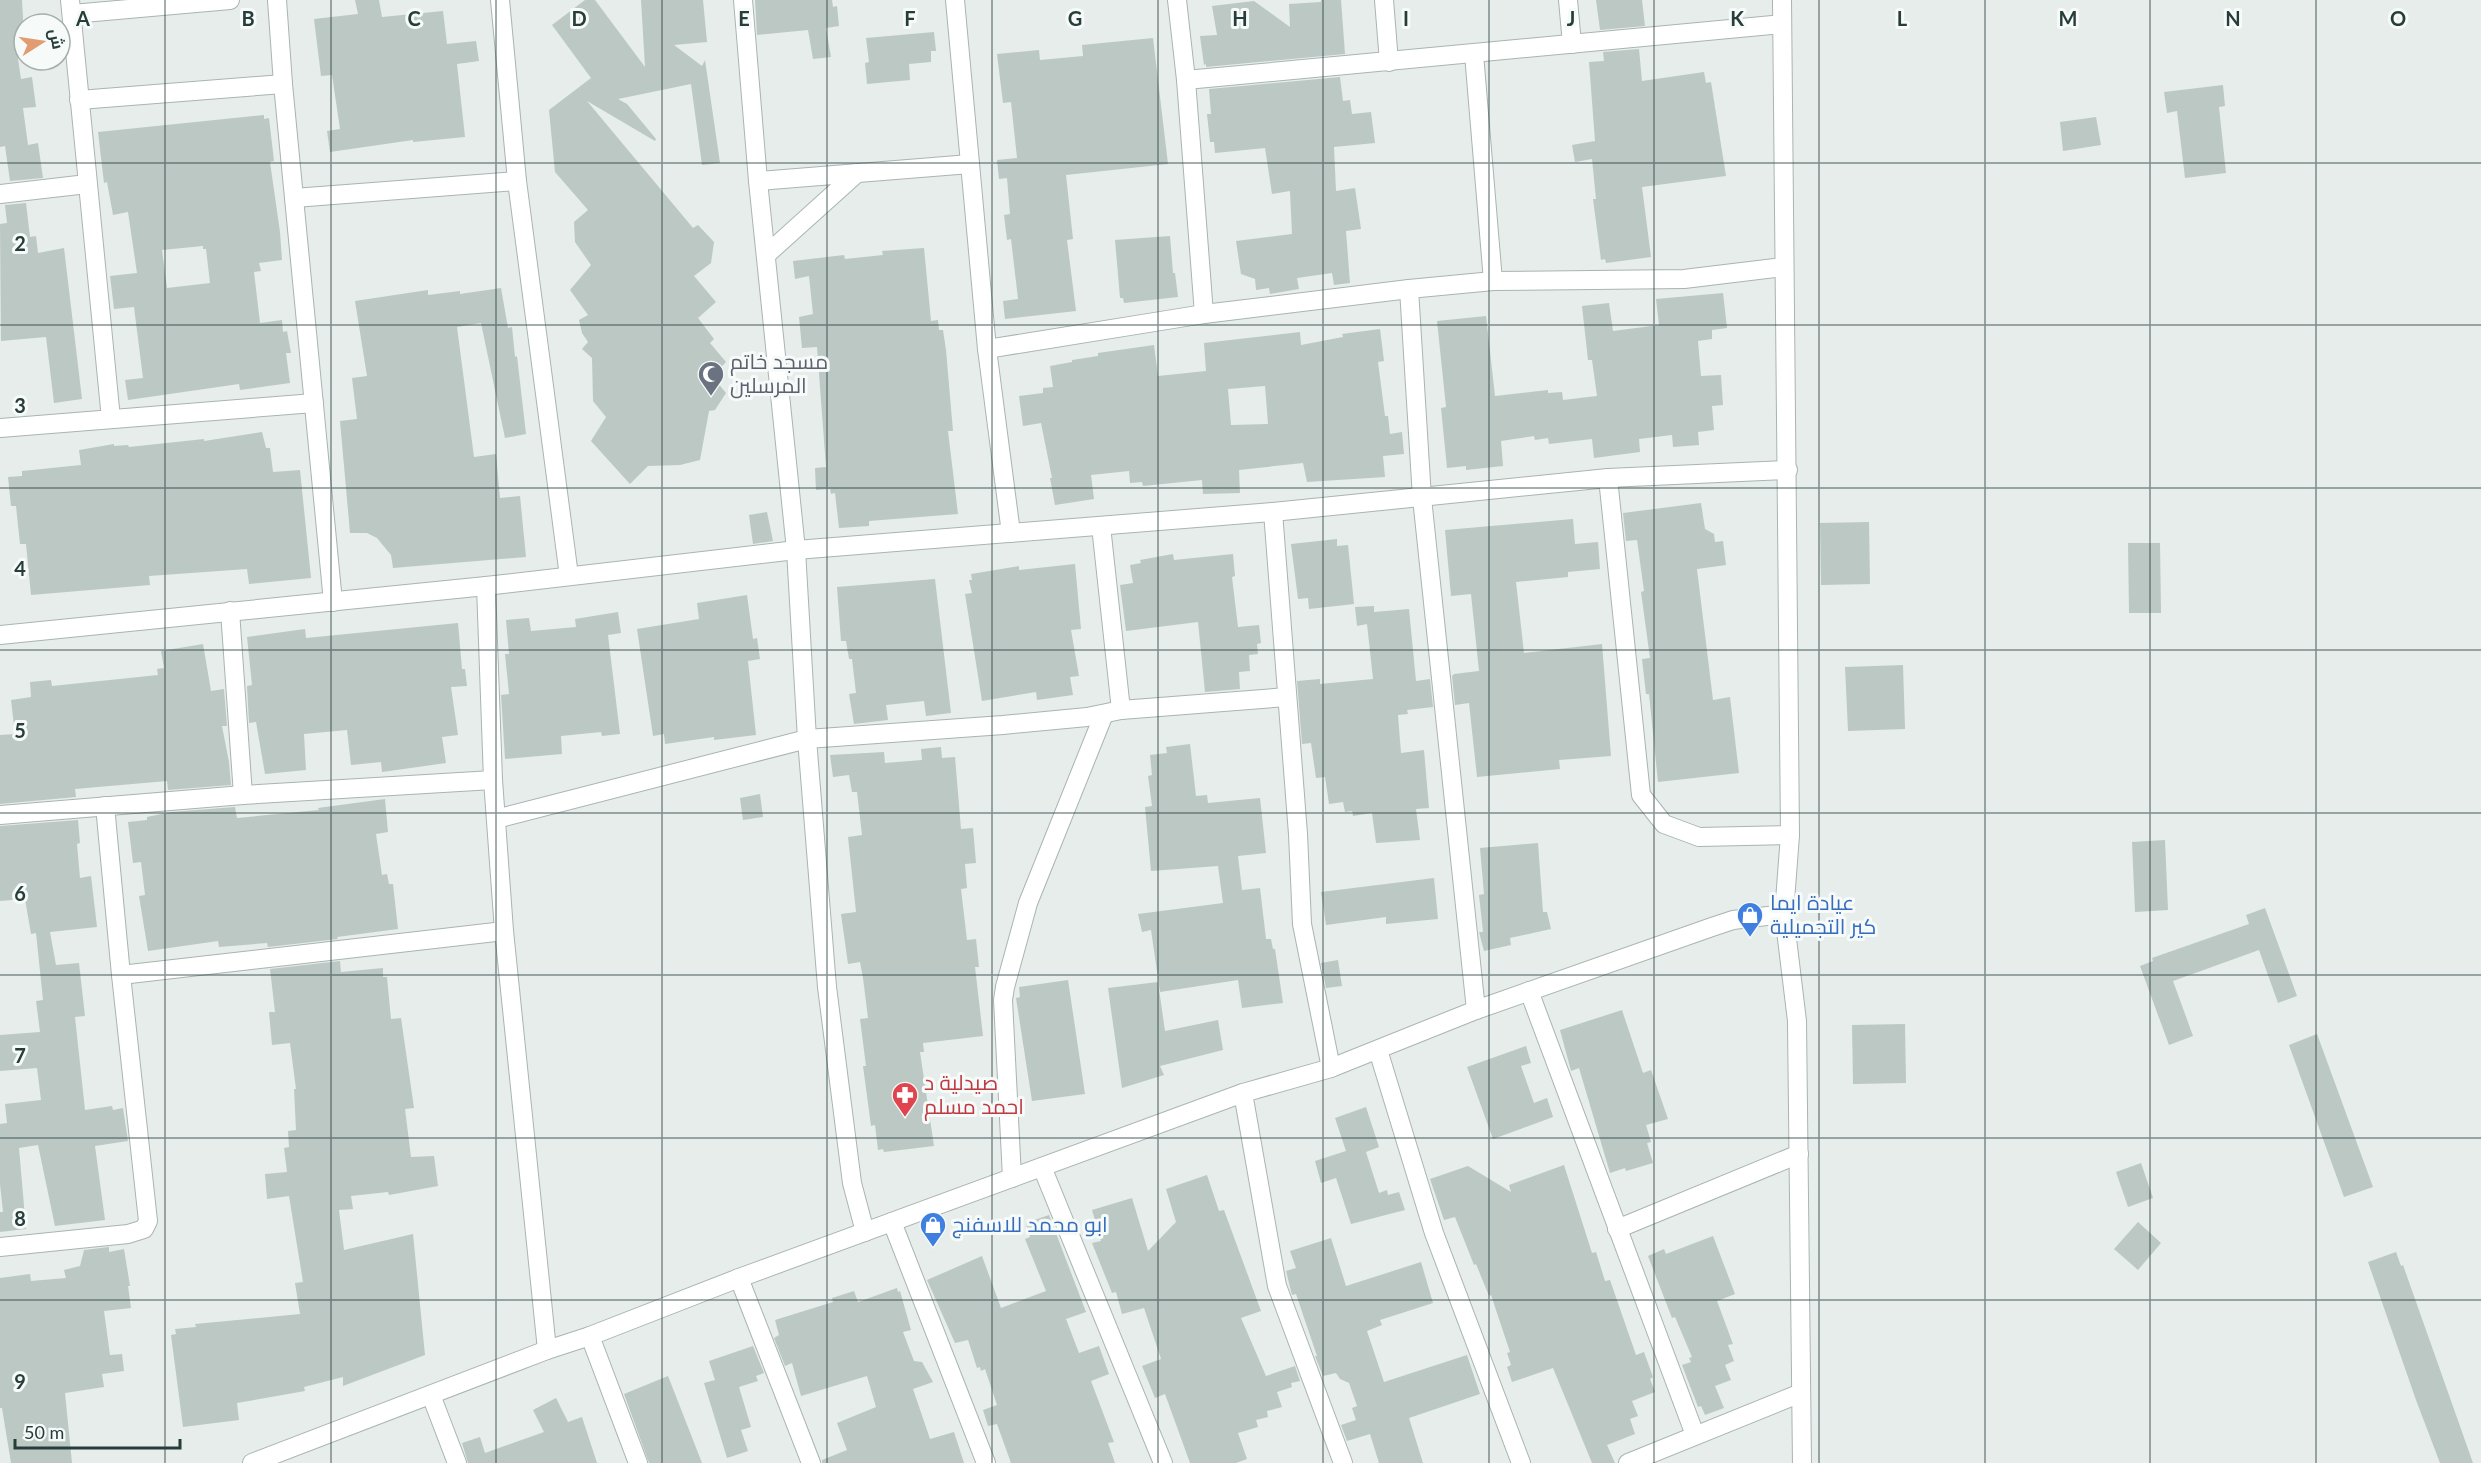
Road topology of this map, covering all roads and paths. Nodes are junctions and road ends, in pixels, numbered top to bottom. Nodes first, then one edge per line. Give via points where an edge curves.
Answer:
1 (230, 0) edge
2 (277, 0) edge
3 (500, 0) edge
4 (743, 0) edge
5 (955, 0) edge
6 (1177, 0) edge
7 (1384, 0) edge
8 (1568, 0) edge
9 (1782, 0) edge
10 (71, 7) edge
11 (1782, 24) junction
12 (1572, 44) junction
13 (1474, 54) junction
14 (1389, 62) junction
15 (1186, 80) junction
16 (283, 84) junction
17 (79, 100) junction
18 (970, 164) junction
19 (857, 173) junction
20 (517, 181) junction
21 (759, 181) junction
22 (87, 184) junction
23 (0, 194) edge
24 (294, 198) junction
25 (766, 255) junction
26 (1783, 267) junction
27 (1493, 281) junction
28 (1408, 289) junction
29 (1204, 314) junction
30 (987, 349) junction
31 (314, 403) junction
32 (111, 419) junction
33 (0, 428) edge
34 (1788, 470) junction
35 (1608, 478) junction
36 (1422, 498) junction
37 (1273, 512) junction
38 (1101, 526) junction
39 (1011, 533) junction
40 (796, 550) junction
41 (569, 576) junction
42 (486, 586) junction
43 (333, 602) junction
44 (230, 611) junction
45 (0, 635) edge
46 (1287, 697) junction
47 (1112, 712) junction
48 (807, 739) junction
49 (493, 780) junction
50 (243, 795) junction
51 (105, 806) junction
52 (0, 815) edge
53 (496, 819) junction
54 (1790, 835) junction
55 (1784, 914) junction
56 (504, 931) junction
57 (121, 975) junction
58 (1529, 991) junction
59 (1476, 1010) junction
60 (1378, 1050) junction
61 (1331, 1068) junction
62 (1243, 1094) junction
63 (1799, 1154) junction
64 (1042, 1167) junction
65 (1012, 1178) junction
66 (892, 1222) junction
67 (1617, 1230) junction
68 (865, 1232) junction
69 (0, 1247) edge
70 (740, 1278) junction
71 (590, 1336) junction
72 (547, 1350) junction
73 (1801, 1393) junction
74 (431, 1395) junction
75 (1695, 1435) junction
76 (276, 1459) edge
77 (252, 1463) edge
78 (458, 1463) edge
79 (638, 1463) edge
80 (811, 1463) edge
81 (986, 1463) edge
82 (1163, 1463) edge
83 (1343, 1463) edge
84 (1521, 1463) edge
85 (1628, 1463) edge
86 (1802, 1463) edge

1 - 10 street
2 - 16 street
3 - 20 street
4 - 21 street
5 - 18 street
6 - 15 street
7 - 14 street
8 - 12 street
9 - 11 street
10 - 17 street
11 - 12 street
11 - 26 street
12 - 13 street
13 - 14 street
13 - 27 street
14 - 15 street
15 - 29 street
16 - 17 street
16 - 24 street
17 - 22 street
18 - 19 street
18 - 30 street
19 - 21 street
19 - 25 street
20 - 24 street
20 - 41 street
21 - 25 street
22 - 23 street
22 - 32 street
24 - 31 street
25 - 40 street
26 - 27 street via 1684,279
26 - 34 street
27 - 28 street
28 - 29 street
28 - 36 street
29 - 30 street
30 - 39 street
31 - 32 street
31 - 43 street
32 - 33 street
34 - 35 street
34 - 54 street
35 - 36 street
35 - 54 street via 1641,795 1664,824 1698,837
36 - 37 street
36 - 59 street
37 - 38 street
37 - 46 street
38 - 39 street
38 - 47 street
39 - 40 street
40 - 41 street
40 - 48 street
41 - 42 street
42 - 43 street
42 - 49 street
43 - 44 street
44 - 45 street
44 - 50 street
46 - 47 street
46 - 61 street via 1302,924
47 - 48 street via 1003,725
47 - 65 street via 1028,903 1005,987
48 - 53 street
48 - 68 street via 829,999 852,1183
49 - 50 street
49 - 53 street
50 - 51 street
51 - 52 street
51 - 57 street
53 - 56 street
54 - 55 street
55 - 58 street via 1733,920
55 - 63 street via 1797,1021
56 - 57 street
56 - 72 street
57 - 69 street via 148,1221 144,1228 128,1234
58 - 59 street
58 - 67 street
59 - 60 street
60 - 61 street
60 - 84 street via 1434,1233
61 - 62 street
62 - 64 street
62 - 83 street via 1277,1286
63 - 67 street
63 - 73 street
64 - 65 street
64 - 82 street
65 - 66 street
66 - 68 street
66 - 81 street
67 - 75 street
68 - 70 street
70 - 71 street
70 - 80 street
71 - 72 street
71 - 79 street
72 - 74 street
73 - 75 street
73 - 86 street
74 - 76 street
74 - 78 street
75 - 85 street
76 - 77 street

